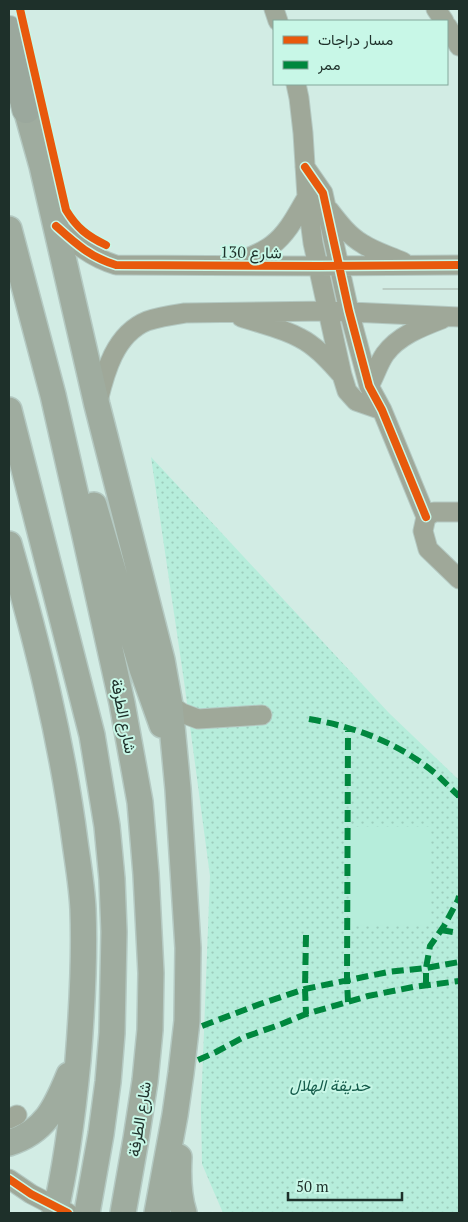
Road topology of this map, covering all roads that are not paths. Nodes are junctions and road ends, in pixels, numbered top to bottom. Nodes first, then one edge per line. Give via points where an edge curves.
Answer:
1 (436, 9) edge
2 (443, 20) edge
3 (448, 28) edge
4 (9, 30) edge
5 (459, 46) edge
6 (9, 63) edge
7 (296, 85) edge
8 (26, 109) junction
9 (305, 167) junction
10 (307, 197) junction
11 (327, 208) junction
12 (56, 226) junction
13 (9, 229) edge
14 (228, 265) junction
15 (459, 265) edge
16 (319, 266) junction
17 (340, 266) junction
18 (411, 266) junction
19 (328, 311) junction
20 (349, 311) junction
21 (231, 312) junction
22 (453, 317) edge
23 (342, 375) junction
24 (369, 386) junction
25 (53, 395) junction
26 (97, 405) junction
27 (9, 410) edge
28 (382, 410) junction
29 (459, 512) edge
30 (426, 517) junction
31 (9, 544) edge
32 (459, 579) edge
33 (170, 706) junction
34 (262, 715) dead end
35 (198, 720) junction
36 (175, 758) junction
37 (78, 1054) junction
38 (175, 1115) junction
39 (9, 1143) edge
40 (9, 1179) edge
41 (67, 1212) edge
42 (123, 1213) edge
43 (157, 1213) edge
44 (184, 1213) edge

1 - 2 street
3 - 5 street
4 - 8 highway
6 - 8 main road
7 - 9 street
8 - 12 main road
9 - 10 street
9 - 11 street via 323,193
10 - 14 street via 284,233 272,245
10 - 16 street
11 - 17 street
11 - 18 street via 359,242
12 - 14 street, شارع 130 via 81,248 116,265
12 - 26 main road
13 - 25 main road, شارع الطرفة
14 - 16 street, شارع 130
15 - 18 street, شارع 130
16 - 17 street, شارع 130
16 - 19 street
17 - 18 street, شارع 130
17 - 20 street
19 - 20 street
19 - 21 street
19 - 23 street
20 - 22 street
20 - 24 street
21 - 23 street via 301,338 317,349
21 - 26 street via 163,316 145,322 120,342 105,374
22 - 24 street via 420,328 394,344
23 - 28 street via 347,391 356,401
24 - 28 street
25 - 36 main road via 89,486 142,669
25 - 42 main road, شارع الطرفة via 122,703 140,802 151,973 150,1030
26 - 33 main road via 162,660
27 - 41 main road via 92,735 112,879 112,1033 101,1134
28 - 30 street
29 - 30 street via 434,512
30 - 32 street via 423,531 428,549
31 - 37 main road via 47,691 70,805 83,908 84,960
33 - 35 street
33 - 36 main road
34 - 35 street
35 - 36 street via 185,735
36 - 38 main road via 188,948 187,1021
37 - 39 main road via 49,1116 32,1133
37 - 41 main road via 68,1143
38 - 43 main road
38 - 44 main road via 178,1179
40 - 41 street

